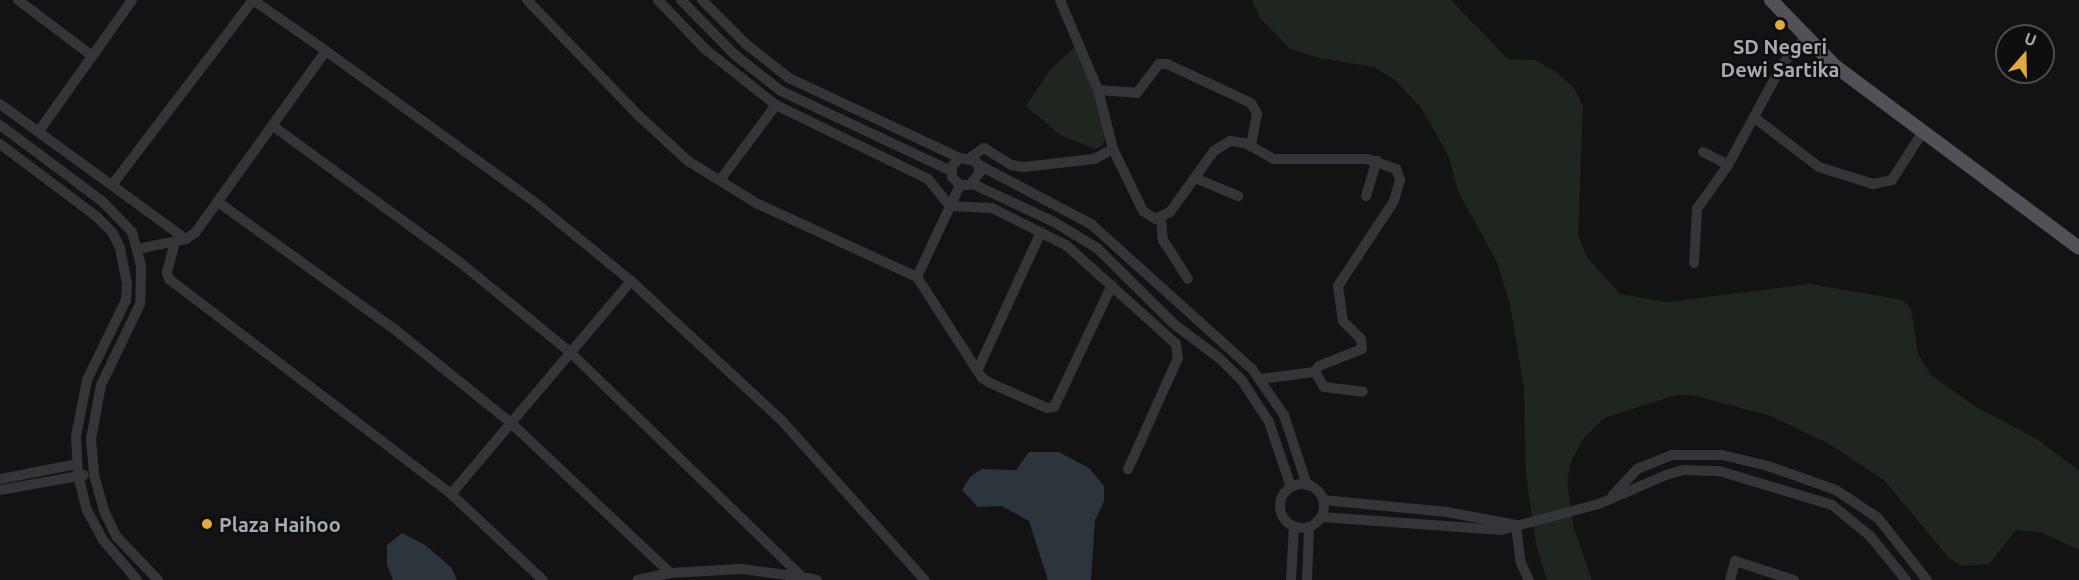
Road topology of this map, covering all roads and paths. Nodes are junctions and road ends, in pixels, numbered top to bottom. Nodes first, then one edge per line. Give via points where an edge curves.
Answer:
1 (18, 0) edge
2 (132, 0) edge
3 (253, 0) edge
4 (527, 0) edge
5 (658, 0) edge
6 (681, 0) edge
7 (702, 0) edge
8 (1059, 0) edge
9 (1771, 0) edge
10 (1805, 38) junction
11 (326, 51) junction
12 (91, 55) junction
13 (1098, 90) junction
14 (0, 104) edge
15 (776, 105) junction
16 (1755, 118) junction
17 (0, 125) edge
18 (273, 126) junction
19 (39, 131) junction
20 (1922, 133) junction
21 (0, 144) edge
22 (1251, 146) junction
23 (1113, 149) junction
24 (1703, 152) dead end
25 (970, 160) junction
26 (1377, 161) junction
27 (1728, 165) junction
28 (951, 171) junction
29 (1195, 178) junction
30 (720, 180) junction
31 (973, 184) junction
32 (112, 185) junction
33 (960, 185) junction
34 (1238, 196) dead end
35 (1366, 196) dead end
36 (218, 202) junction
37 (950, 206) junction
38 (1161, 219) junction
39 (1041, 232) junction
40 (180, 240) junction
41 (2079, 248) edge
42 (137, 249) junction
43 (1694, 263) dead end
44 (917, 277) junction
45 (1188, 279) dead end
46 (632, 281) junction
47 (1112, 285) junction
48 (571, 353) junction
49 (978, 369) junction
50 (1315, 372) junction
51 (1260, 379) junction
52 (1363, 393) dead end
53 (510, 423) junction
54 (1128, 469) dead end
55 (78, 470) junction
56 (94, 475) junction
57 (0, 479) edge
58 (21, 480) junction
59 (1307, 485) junction
60 (1291, 488) junction
61 (0, 490) edge
62 (451, 494) junction
63 (1610, 497) junction
64 (1323, 500) junction
65 (1322, 517) junction
66 (1516, 525) junction
67 (1294, 526) junction
68 (1309, 527) junction
69 (670, 573) junction
70 (532, 575) edge
71 (802, 578) edge
72 (137, 580) edge
73 (158, 580) edge
74 (543, 580) edge
75 (638, 580) edge
76 (817, 580) edge
77 (925, 580) edge
78 (1291, 580) edge
79 (1307, 580) edge
80 (1529, 580) edge
81 (1730, 580) edge
82 (1794, 580) edge
83 (1905, 580) edge
84 (1927, 580) edge

1 - 12 street
2 - 12 street
3 - 11 street
3 - 32 street
4 - 30 street via 661,137 688,161
5 - 15 street via 705,49
6 - 28 street via 735,55 781,91
7 - 25 street via 746,44 789,78
8 - 13 street
9 - 10 main road
10 - 16 street via 1776,73
10 - 20 main road
11 - 18 street
11 - 46 street via 532,200
12 - 19 street
13 - 22 street via 1137,93 1159,64 1167,64 1251,103 1257,114
13 - 23 street
14 - 19 street
15 - 30 street
15 - 37 street via 928,179
16 - 20 street via 1818,167 1873,184 1892,180
16 - 27 street
17 - 42 street via 122,218
18 - 36 street
18 - 48 street via 462,264
19 - 32 street
20 - 41 main road
21 - 55 street via 96,216 112,232 124,265 127,284 121,316 81,398 76,436
22 - 26 street via 1274,159
22 - 29 street via 1225,142
23 - 25 street via 1094,159 1024,167 1011,165 984,148
23 - 38 street via 1143,211 1151,218
24 - 27 street
25 - 28 street
25 - 31 street via 980,172
25 - 51 street via 1099,230
26 - 35 street
26 - 50 street via 1396,169 1400,180 1396,193 1343,276 1337,295 1343,321 1361,339 1362,349 1319,366
27 - 43 street via 1697,209
28 - 33 street
29 - 34 street
29 - 38 street
30 - 44 street via 758,204
31 - 33 street
31 - 60 street via 1054,222 1097,248 1174,324 1220,358 1241,379 1269,422
32 - 40 street
33 - 37 street
36 - 40 street
36 - 53 street via 393,328
37 - 39 street via 992,208
37 - 44 street
38 - 45 street via 1163,240
39 - 47 street via 1079,253
39 - 49 street
40 - 42 street
40 - 62 street via 167,272 169,279
42 - 56 street via 141,265 140,304 95,403 91,439
44 - 49 street
46 - 48 street
46 - 77 street via 783,422
47 - 49 street via 1054,407 1047,408 990,383 981,378
47 - 54 street via 1176,344 1180,353
48 - 53 street
48 - 71 street
50 - 51 street
50 - 52 street via 1324,387
51 - 59 street via 1284,415
53 - 62 street
53 - 69 street
55 - 56 street
55 - 58 street
55 - 72 street via 87,510 103,540
56 - 73 street via 116,536
57 - 58 street
58 - 61 street
59 - 60 street
59 - 64 street
60 - 67 street via 1281,501 1281,511
62 - 70 street
63 - 66 street via 1586,508
63 - 83 street via 1684,470 1719,471 1765,482 1844,513 1888,556
63 - 84 street via 1637,469 1672,455 1704,453 1749,461 1823,484 1850,498 1878,518
64 - 65 street
64 - 66 street via 1447,512
65 - 66 street via 1501,530
65 - 68 street
66 - 80 street via 1521,564
67 - 68 street
67 - 78 street
68 - 79 street
69 - 71 street via 741,569
69 - 75 street
70 - 74 street
71 - 76 street
81 - 82 street via 1735,561

